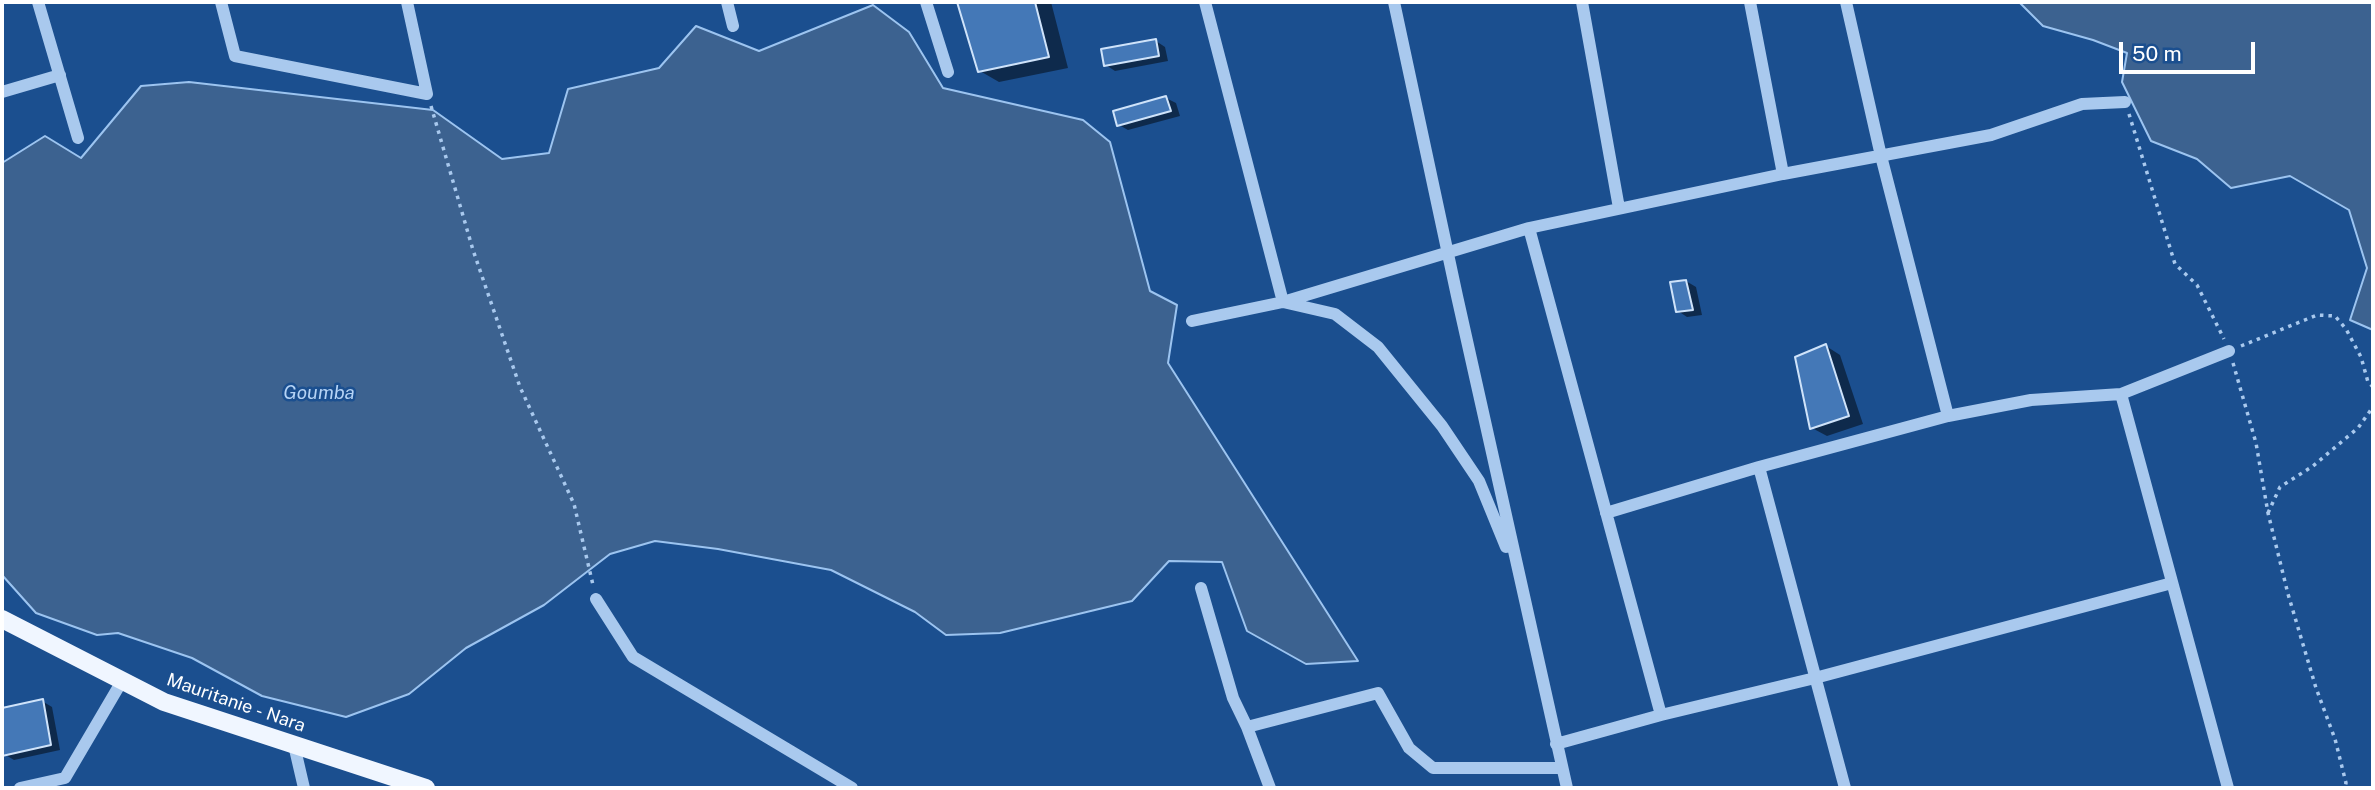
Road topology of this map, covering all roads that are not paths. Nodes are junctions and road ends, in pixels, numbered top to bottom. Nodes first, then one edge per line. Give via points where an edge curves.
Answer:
1 (38, 2) edge
2 (221, 2) edge
3 (407, 2) edge
4 (727, 2) edge
5 (926, 2) edge
6 (1205, 2) edge
7 (1394, 2) edge
8 (1582, 2) edge
9 (1750, 2) edge
10 (1846, 2) edge
11 (733, 26) dead end
12 (948, 72) dead end
13 (60, 75) junction
14 (2, 92) edge
15 (2125, 102) road end
16 (78, 138) dead end
17 (1881, 156) junction
18 (1783, 174) junction
19 (1619, 208) junction
20 (1529, 228) junction
21 (1447, 251) junction
22 (1283, 302) junction
23 (1192, 321) dead end
24 (2229, 351) road end
25 (2121, 394) junction
26 (1948, 415) junction
27 (1759, 467) junction
28 (1606, 513) junction
29 (1519, 579) junction
30 (2172, 583) junction
31 (1201, 588) dead end
32 (596, 598) road end
33 (2, 619) edge
34 (1815, 677) junction
35 (122, 681) junction
36 (1661, 715) junction
37 (1247, 727) junction
38 (1556, 744) junction
39 (294, 745) junction
40 (1562, 768) junction
41 (66, 783) edge
42 (20, 788) edge
43 (304, 788) edge
44 (426, 788) edge
45 (852, 788) edge
46 (1270, 788) edge
47 (1567, 788) edge
48 (1845, 788) edge
49 (2228, 788) edge

1 - 13 street
2 - 3 street via 235,56 428,94
4 - 11 street
5 - 12 street
6 - 22 street
7 - 21 street
8 - 19 street
9 - 18 street
10 - 17 street
13 - 14 street
13 - 16 street
15 - 17 street via 2082,104 1992,135
17 - 18 street
17 - 26 street
18 - 19 street
19 - 20 street
20 - 21 street
20 - 28 street
21 - 22 street
21 - 29 street
22 - 23 street
22 - 29 street via 1335,314 1378,347 1442,426 1479,481
24 - 25 street
25 - 26 street via 2031,400
25 - 30 street
26 - 27 street
27 - 28 street
27 - 34 street
28 - 36 street
29 - 38 street
30 - 34 street
30 - 49 street
31 - 37 street via 1233,698
32 - 45 street via 634,657
33 - 35 main road, Mauritanie - Nara
34 - 36 street
34 - 48 street
35 - 39 main road, Mauritanie - Nara via 164,702
35 - 41 street
36 - 38 street
37 - 40 street via 1378,693 1409,748 1433,768
37 - 46 street
38 - 40 street
39 - 43 street
39 - 44 main road, Mauritanie - Nara
40 - 47 street
41 - 42 street

